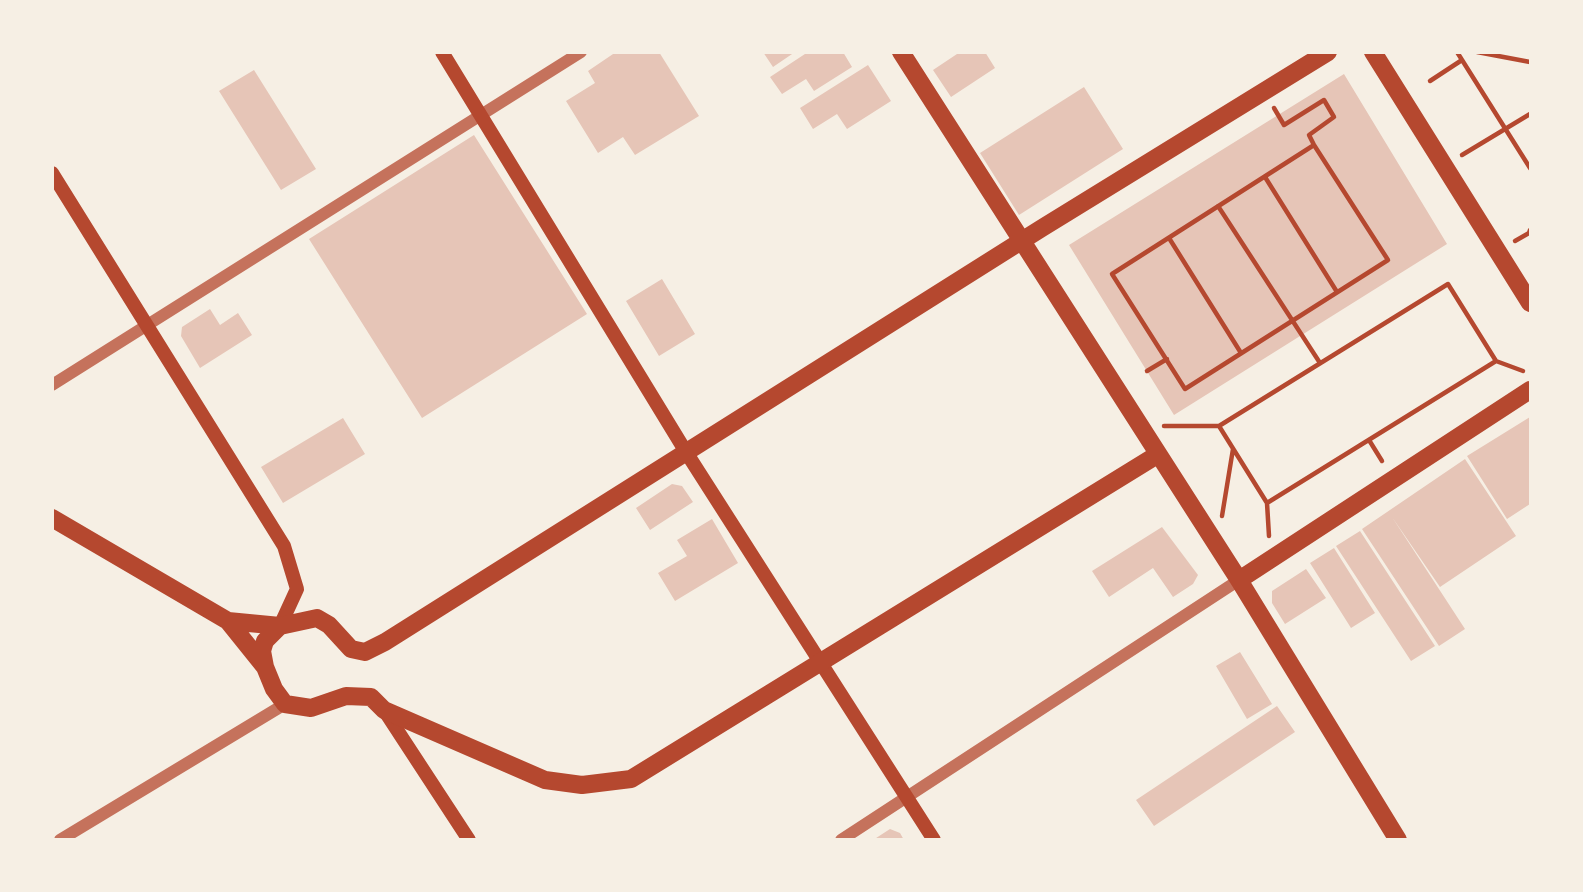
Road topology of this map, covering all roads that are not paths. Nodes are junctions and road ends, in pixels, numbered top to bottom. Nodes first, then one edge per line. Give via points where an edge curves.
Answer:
1 (442, 52) edge
2 (581, 52) edge
3 (901, 52) edge
4 (1328, 52) edge
5 (1373, 52) edge
6 (481, 115) junction
7 (52, 173) edge
8 (1023, 240) junction
9 (1531, 303) edge
10 (148, 326) junction
11 (52, 385) edge
12 (1531, 390) edge
13 (686, 452) junction
14 (1157, 455) junction
15 (52, 518) edge
16 (1239, 580) junction
17 (228, 621) junction
18 (280, 626) junction
19 (821, 661) junction
20 (265, 667) junction
21 (285, 704) junction
22 (384, 710) junction
23 (906, 796) junction
24 (60, 839) edge
25 (469, 839) edge
26 (841, 839) edge
27 (934, 839) edge
28 (1398, 839) edge

1 - 6 main road
2 - 6 street
3 - 8 main road
4 - 8 main road
5 - 9 main road
6 - 10 street
6 - 13 main road
7 - 10 main road
8 - 13 main road
8 - 14 main road
10 - 11 street
10 - 18 main road via 284,546 297,589
12 - 16 main road
13 - 18 main road via 365,652 351,649 317,618
13 - 19 main road
14 - 16 main road
14 - 19 main road
15 - 17 main road
16 - 23 street
16 - 28 main road
17 - 18 main road
17 - 20 main road
18 - 20 main road via 265,641
19 - 22 main road via 631,779 582,785 545,780
19 - 23 main road
20 - 21 main road
21 - 22 main road via 310,708 346,696 370,697
21 - 24 street
22 - 25 main road
23 - 26 street
23 - 27 main road

